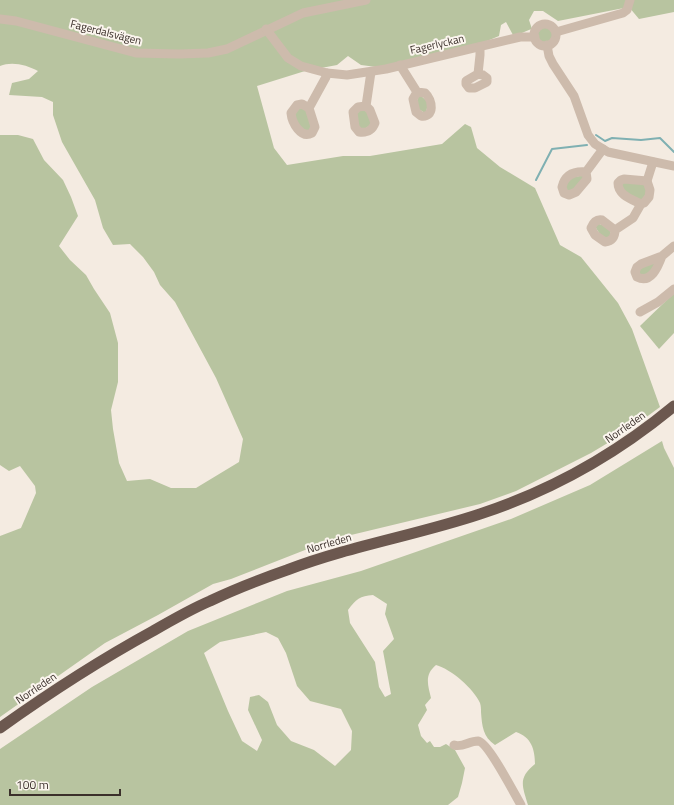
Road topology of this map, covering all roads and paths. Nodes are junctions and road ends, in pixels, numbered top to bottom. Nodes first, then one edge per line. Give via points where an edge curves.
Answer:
1 (366, 0) edge
2 (630, 0) edge
3 (0, 19) edge
4 (266, 29) junction
5 (556, 32) junction
6 (535, 37) junction
7 (547, 45) junction
8 (480, 47) junction
9 (400, 65) junction
10 (371, 72) junction
11 (327, 73) junction
12 (478, 74) dead end
13 (417, 92) dead end
14 (366, 106) dead end
15 (309, 108) dead end
16 (603, 149) junction
17 (653, 162) junction
18 (674, 166) edge
19 (586, 172) dead end
20 (647, 181) junction
21 (641, 204) junction
22 (615, 230) dead end
23 (674, 246) edge
24 (662, 256) dead end
25 (674, 289) edge
26 (640, 312) dead end
27 (674, 406) edge
28 (0, 728) edge
29 (454, 745) dead end
30 (521, 805) edge

1 - 4 street, Fagerdalsvägen via 303,13
2 - 5 street via 627,10 623,13
3 - 4 street, Fagerdalsvägen via 136,53 155,54 208,53 226,49
4 - 11 street, Fagerlyckan via 288,58 301,66
5 - 6 street via 553,26 543,24 535,30
5 - 7 street via 554,41
6 - 7 street via 539,44
6 - 8 street, Fagerlyckan via 520,37
7 - 16 street via 552,64 574,96 590,138
8 - 9 street, Fagerlyckan
8 - 12 street, Fagerlyckan
9 - 10 street, Fagerlyckan
9 - 13 street, Fagerlyckan
10 - 11 street, Fagerlyckan via 347,75
10 - 14 street
11 - 15 street
16 - 17 street
16 - 19 street
17 - 18 street
17 - 20 street
20 - 21 street via 649,197
20 - 21 street via 624,179 618,183 618,189 622,194
21 - 22 street via 633,218
23 - 24 street
25 - 26 street
27 - 28 highway, Norrleden via 640,434 601,460 534,494 478,515 289,569 209,601 101,661
29 - 30 street via 478,741 482,743 496,761

